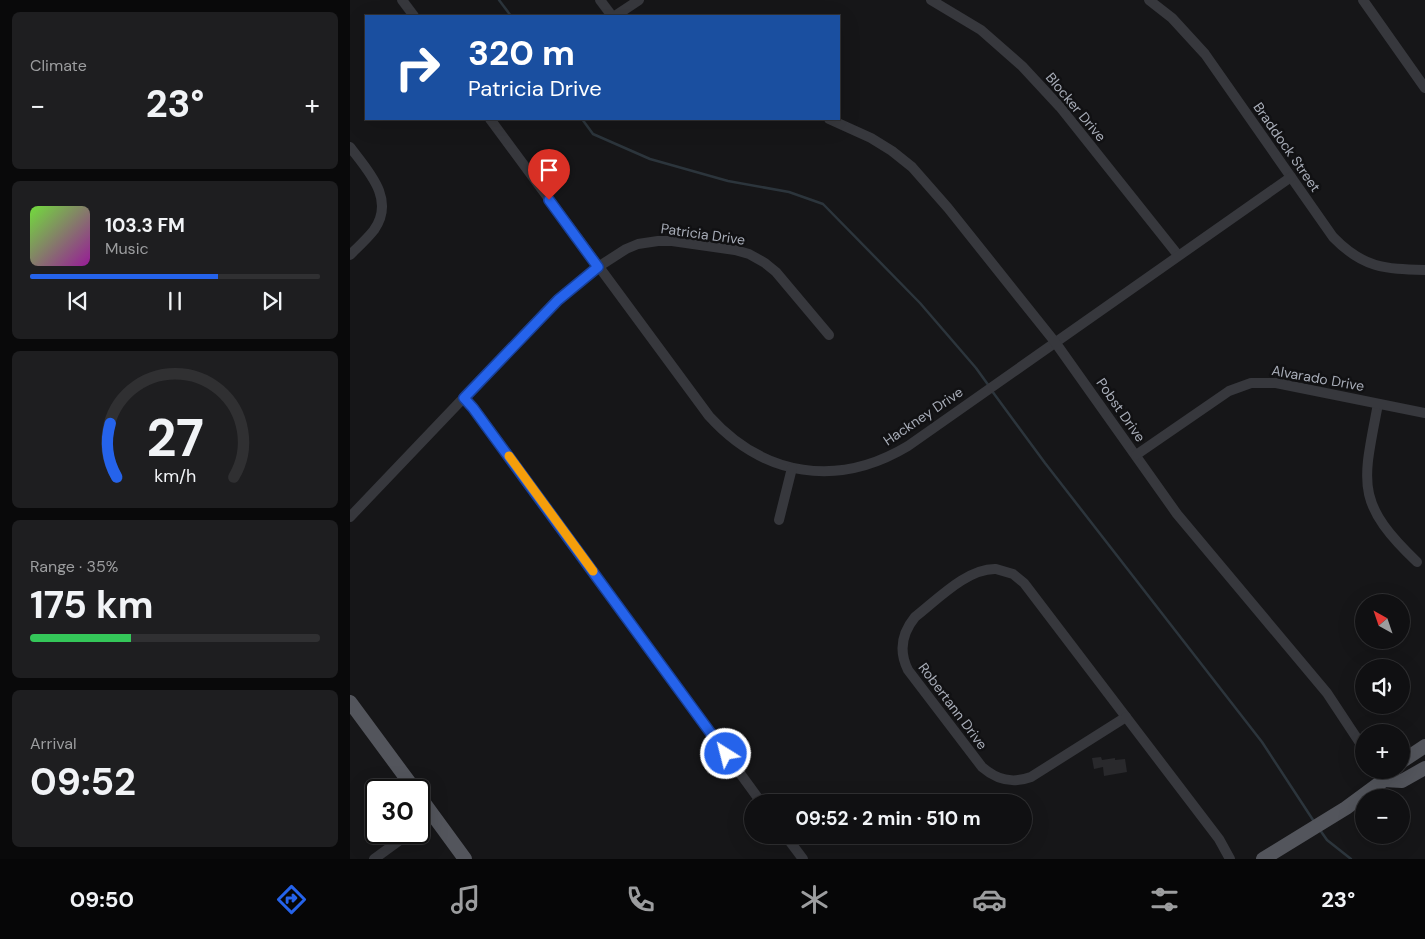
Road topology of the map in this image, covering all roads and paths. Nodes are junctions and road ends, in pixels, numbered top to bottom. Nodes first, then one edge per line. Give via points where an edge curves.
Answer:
1 (402, 0) edge
2 (600, 0) edge
3 (639, 0) edge
4 (931, 0) edge
5 (1149, 0) edge
6 (1363, 0) edge
7 (413, 15) edge
8 (613, 15) edge
9 (616, 15) edge
10 (1425, 88) edge
11 (491, 120) edge
12 (831, 120) edge
13 (350, 147) edge
14 (1291, 177) junction
15 (350, 255) edge
16 (1178, 255) junction
17 (598, 267) junction
18 (1425, 270) edge
19 (828, 334) dead end
20 (1055, 342) junction
21 (464, 398) junction
22 (1378, 404) junction
23 (1425, 414) edge
24 (1136, 455) junction
25 (792, 468) junction
26 (350, 517) edge
27 (779, 520) dead end
28 (1417, 562) dead end
29 (350, 702) edge
30 (1126, 717) junction
31 (1355, 735) edge
32 (1425, 746) edge
33 (1410, 756) edge
34 (1425, 768) edge
35 (1410, 777) edge
36 (407, 779) edge
37 (1377, 779) edge
38 (755, 794) edge
39 (430, 811) edge
40 (433, 815) junction
41 (430, 817) edge
42 (395, 844) edge
43 (792, 844) edge
44 (374, 859) edge
45 (465, 859) edge
46 (803, 859) edge
47 (1230, 859) edge
48 (1263, 859) edge

1 - 7 street
2 - 8 street
3 - 9 street
4 - 16 street, Blocker Drive via 981,30 1022,66 1060,107
5 - 14 street, Braddock Street via 1172,18 1205,54
6 - 10 street
11 - 17 street, Hackney Drive
12 - 20 street, Pobst Drive via 871,138 912,167
13 - 15 street via 376,181 382,207 373,232
14 - 16 street, Hackney Drive
14 - 18 street, Braddock Street via 1346,250 1383,268
16 - 20 street, Hackney Drive
17 - 19 street, Patricia Drive via 626,249 650,242 672,241 749,254 776,272
17 - 21 street, Patricia Drive via 558,300
17 - 25 street, Hackney Drive via 720,429 749,450
20 - 24 street, Pobst Drive
20 - 25 street, Hackney Drive via 908,446 878,461 829,472
21 - 26 street, Patricia Drive
21 - 38 street
22 - 23 street, Alvarado Drive
22 - 24 street, Alvarado Drive via 1276,383 1251,383 1229,391
22 - 28 street via 1366,465 1366,486 1381,524
24 - 31 street, Pobst Drive via 1177,514 1327,693
25 - 27 street
29 - 36 main road
30 - 30 street, Robertann Drive via 1031,777 1015,781 997,777 982,767 908,670 902,654 903,636 915,617 966,578 982,570 1005,570 1024,583
30 - 47 street, Robertann Drive via 1219,839
32 - 33 main road
34 - 35 main road
37 - 48 main road via 1330,818
39 - 40 main road
40 - 41 street
40 - 45 main road
42 - 44 street
43 - 46 street

